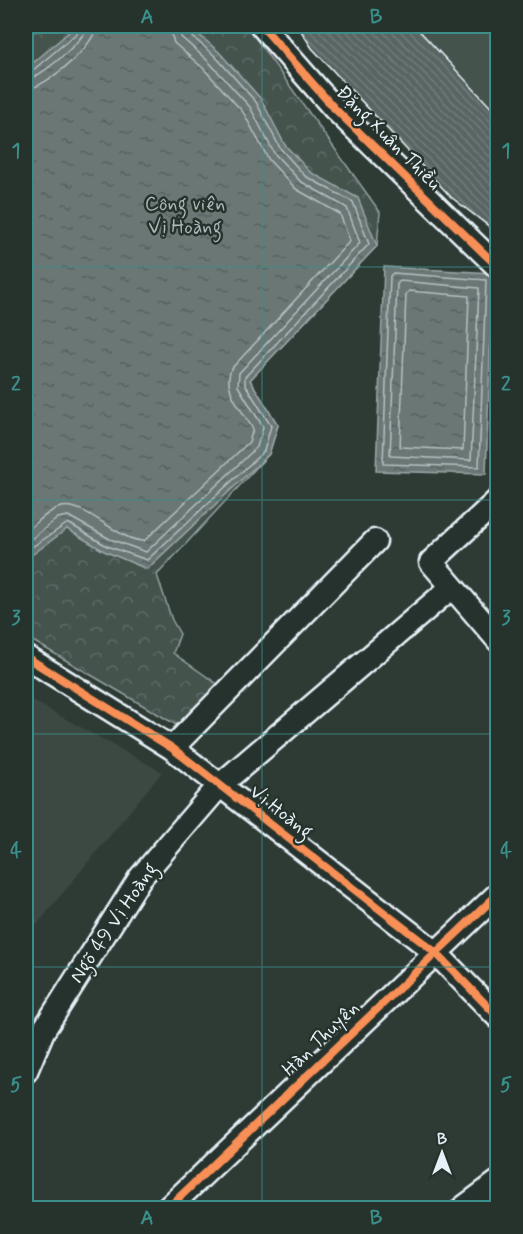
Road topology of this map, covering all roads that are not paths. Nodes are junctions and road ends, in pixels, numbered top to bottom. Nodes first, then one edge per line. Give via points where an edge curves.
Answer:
1 (262, 26) edge
2 (498, 267) edge
3 (498, 500) edge
4 (375, 541) dead end
5 (452, 587) junction
6 (498, 640) edge
7 (26, 657) edge
8 (172, 748) junction
9 (220, 785) junction
10 (498, 894) edge
11 (435, 952) junction
12 (498, 1017) edge
13 (26, 1071) edge
14 (498, 1182) edge
15 (168, 1209) edge
16 (463, 1209) edge

1 - 2 street, Đặng Xuân Thiều via 334,108
3 - 5 street via 431,562
4 - 8 street
5 - 6 street
5 - 9 street, Ngõ 49 Vị Hoàng
7 - 8 street, Vị Hoàng
8 - 9 street, Vị Hoàng
9 - 11 street, Vị Hoàng
9 - 13 street, Ngõ 49 Vị Hoàng via 140,878 43,1031
10 - 11 street, Hàn Thuyên
11 - 12 street, Vị Hoàng
11 - 15 street, Hàn Thuyên
14 - 16 street

